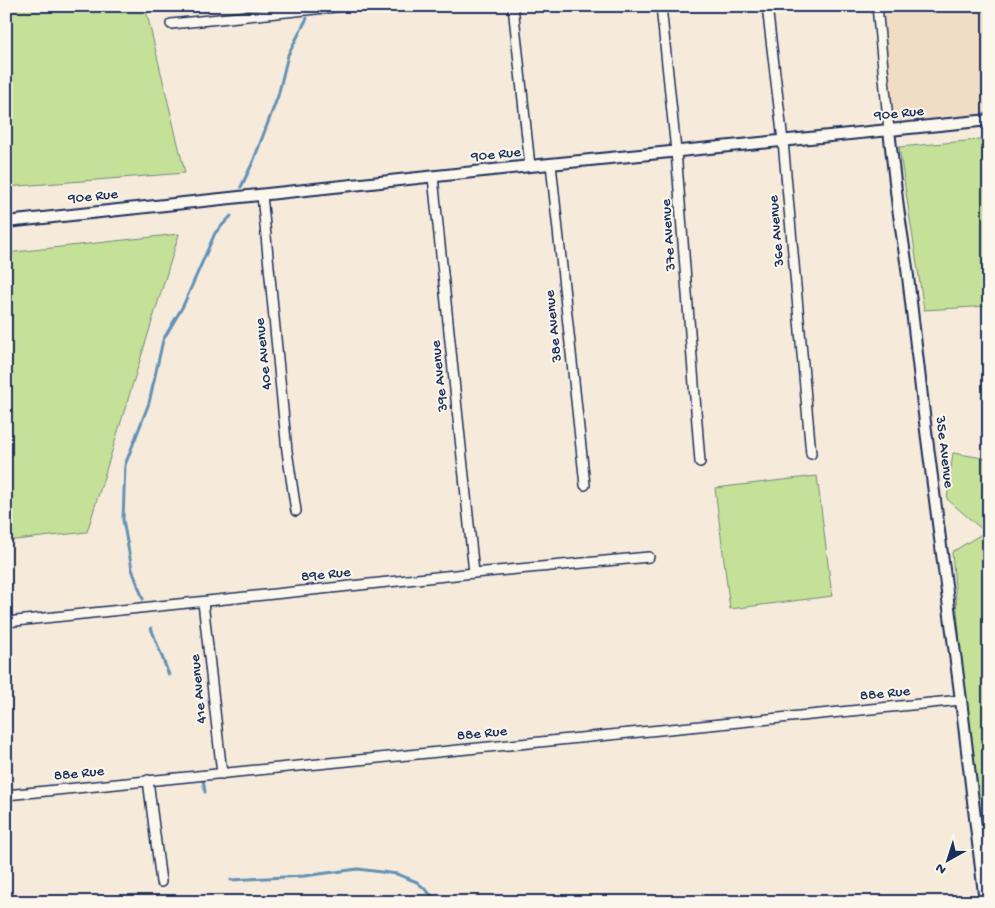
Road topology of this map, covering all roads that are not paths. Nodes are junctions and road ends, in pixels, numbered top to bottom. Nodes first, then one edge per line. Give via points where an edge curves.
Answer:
1 (345, 6) edge
2 (513, 6) edge
3 (661, 6) edge
4 (767, 6) edge
5 (877, 6) edge
6 (171, 24) dead end
7 (989, 120) edge
8 (889, 130) junction
9 (783, 141) junction
10 (676, 151) junction
11 (551, 164) junction
12 (530, 166) junction
13 (433, 177) junction
14 (262, 195) junction
15 (6, 222) edge
16 (811, 454) dead end
17 (700, 462) dead end
18 (585, 484) dead end
19 (296, 511) dead end
20 (649, 557) dead end
21 (474, 573) junction
22 (203, 602) junction
23 (6, 622) edge
24 (961, 700) junction
25 (222, 774) junction
26 (148, 780) junction
27 (6, 795) edge
28 (161, 882) dead end
29 (985, 902) edge

1 - 6 street
2 - 12 street
3 - 10 street, 37e Avenue
4 - 9 street, 36e Avenue
5 - 8 street, 35e Avenue
7 - 8 street, 90e Rue
8 - 9 street, 90e Rue
8 - 24 street, 35e Avenue
9 - 10 street, 90e Rue
9 - 16 street, 36e Avenue
10 - 11 street, 90e Rue
10 - 17 street, 37e Avenue
11 - 12 street, 90e Rue
11 - 18 street, 38e Avenue
12 - 13 street, 90e Rue
13 - 14 street, 90e Rue
13 - 21 street, 39e Avenue
14 - 15 street, 90e Rue
14 - 19 street, 40e Avenue
20 - 21 street, 89e Rue
21 - 22 street, 89e Rue
22 - 23 street, 89e Rue
22 - 25 street, 41e Avenue
24 - 25 street, 88e Rue
24 - 29 street, 35e Avenue
25 - 26 street, 88e Rue
26 - 27 street, 88e Rue
26 - 28 street

